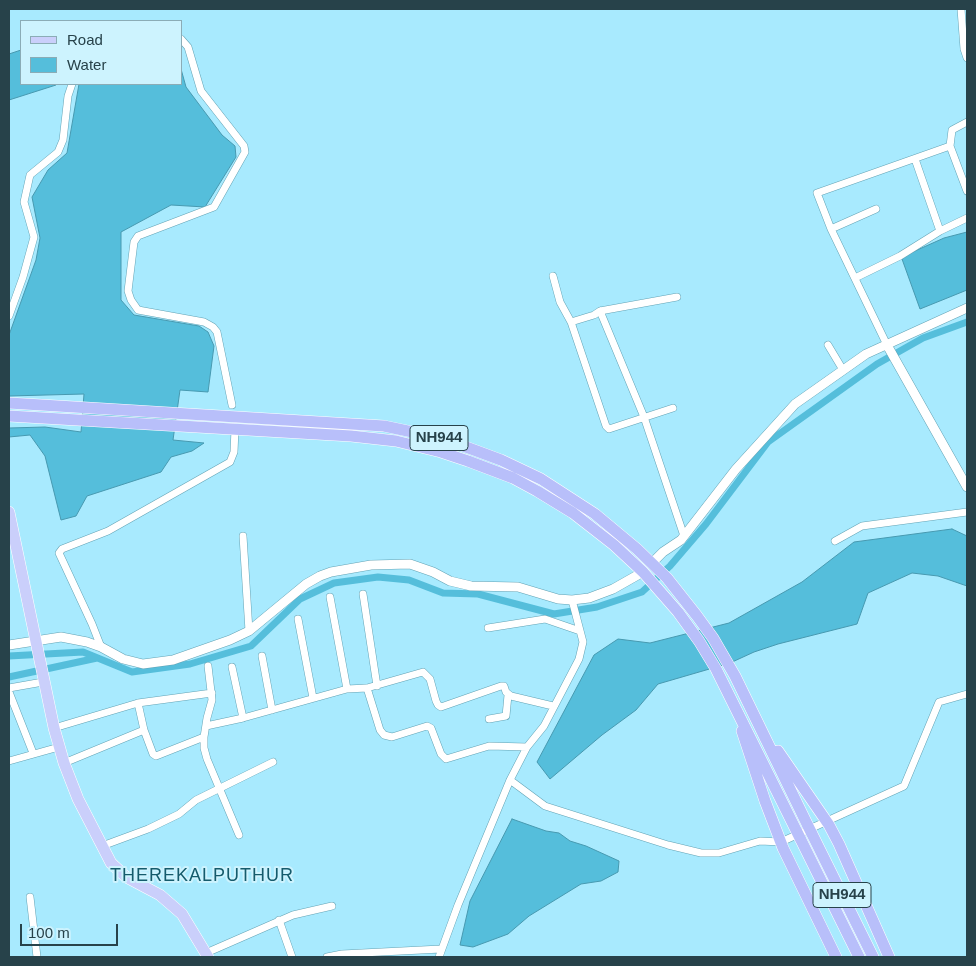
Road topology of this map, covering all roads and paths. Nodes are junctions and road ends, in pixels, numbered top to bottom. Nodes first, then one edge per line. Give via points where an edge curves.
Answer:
1 (961, 9) edge
2 (182, 40) edge
3 (967, 58) edge
4 (72, 85) edge
5 (967, 122) edge
6 (950, 146) junction
7 (915, 159) junction
8 (967, 191) edge
9 (876, 209) dead end
10 (967, 218) edge
11 (831, 229) junction
12 (940, 231) junction
13 (553, 276) dead end
14 (854, 278) junction
15 (677, 296) dead end
16 (967, 308) edge
17 (600, 311) junction
18 (9, 316) edge
19 (571, 322) junction
20 (828, 345) dead end
21 (888, 347) junction
22 (843, 370) junction
23 (9, 403) edge
24 (232, 405) dead end
25 (673, 408) dead end
26 (9, 416) edge
27 (644, 417) junction
28 (235, 429) junction
29 (967, 487) edge
30 (9, 512) edge
31 (967, 512) edge
32 (243, 536) dead end
33 (684, 536) junction
34 (835, 541) dead end
35 (654, 566) junction
36 (645, 574) junction
37 (363, 594) dead end
38 (330, 597) dead end
39 (573, 604) junction
40 (298, 619) dead end
41 (488, 628) dead end
42 (249, 631) junction
43 (580, 631) junction
44 (36, 643) junction
45 (9, 645) edge
46 (101, 647) junction
47 (262, 656) dead end
48 (208, 666) dead end
49 (232, 667) dead end
50 (43, 679) junction
51 (377, 686) junction
52 (9, 688) edge
53 (367, 688) junction
54 (347, 689) junction
55 (9, 692) edge
56 (212, 693) junction
57 (967, 694) edge
58 (508, 695) junction
59 (313, 698) junction
60 (138, 703) junction
61 (554, 706) junction
62 (736, 706) junction
63 (272, 710) junction
64 (751, 710) junction
65 (243, 718) junction
66 (490, 719) dead end
67 (206, 726) junction
68 (54, 728) junction
69 (144, 730) junction
70 (204, 737) junction
71 (59, 747) junction
72 (527, 748) junction
73 (33, 753) junction
74 (9, 761) edge
75 (273, 762) dead end
76 (64, 763) junction
77 (510, 780) junction
78 (218, 788) junction
79 (827, 821) junction
80 (239, 835) dead end
81 (781, 842) junction
82 (102, 846) junction
83 (30, 897) dead end
84 (332, 906) dead end
85 (279, 920) junction
86 (441, 949) junction
87 (207, 955) edge
88 (37, 957) edge
89 (292, 957) edge
90 (327, 957) edge
91 (439, 957) edge
92 (836, 957) edge
93 (859, 957) edge
94 (873, 957) edge
95 (888, 957) edge

1 - 3 street
2 - 24 street via 188,47 201,92 244,146 245,152 214,207 138,236 134,242 128,291 138,310 204,322 213,327 217,332
4 - 18 street via 63,140 58,152 30,175 24,202 34,237
5 - 6 street via 952,130
6 - 7 street
6 - 8 street
7 - 11 street via 817,193
7 - 12 street
9 - 11 street
10 - 12 street
11 - 14 street
12 - 14 street via 900,256
13 - 19 street via 560,302
14 - 21 street
15 - 17 street
16 - 21 street
17 - 19 street
17 - 27 street
19 - 27 street via 606,426 609,429
20 - 22 street
21 - 22 street via 866,354
21 - 29 street
22 - 33 street via 795,404 736,469
23 - 35 highway, NH944 / NH944 via 370,425 405,430 458,444 521,469 604,521
25 - 27 street
26 - 28 highway, NH944 / NH944
27 - 33 street
28 - 36 highway, NH944 / NH944 via 396,441 468,461 512,478 555,502 599,532
28 - 46 street via 230,462 108,531 59,553
30 - 44 main road
31 - 34 street via 862,526
32 - 42 street
33 - 35 street via 663,552
35 - 64 highway, NH944 / NH944 via 702,622 722,652
36 - 39 street
36 - 62 highway, NH944 / NH944 via 691,629
37 - 51 street
38 - 54 street
39 - 42 street via 518,587 471,586 450,581 410,564 371,565 320,576
39 - 43 street
40 - 59 street
41 - 43 street via 545,619
42 - 46 street via 173,660 143,664 123,659
43 - 61 street via 583,642 579,659
44 - 45 street
44 - 46 street via 60,638
44 - 50 main road
47 - 63 street
48 - 56 street
49 - 65 street
50 - 52 street
50 - 68 main road
51 - 53 street
51 - 58 street via 423,672 430,678 441,707 501,686
53 - 54 street
53 - 72 street via 384,735 392,736 427,726 446,759 488,746
54 - 59 street
55 - 73 street
56 - 60 street
56 - 67 street
57 - 79 street via 938,702 904,786
58 - 61 street
58 - 66 street via 506,716
59 - 63 street
60 - 68 street
60 - 69 street
61 - 72 street
62 - 81 highway via 747,751
62 - 93 highway, NH944 / NH944
63 - 65 street
64 - 79 highway
64 - 94 highway, NH944 / NH944
65 - 67 street
67 - 70 street
68 - 71 main road
69 - 70 street via 156,756
69 - 76 street
70 - 78 street via 206,759
71 - 73 street
71 - 76 main road
72 - 77 street
73 - 74 street
75 - 78 street
76 - 82 main road
77 - 81 street via 545,806 701,853 719,853 760,841
77 - 86 street
78 - 80 street
78 - 82 street via 179,814
79 - 81 street
79 - 95 highway
81 - 92 highway
82 - 87 main road via 111,863 126,877 160,895 182,914
83 - 88 street
84 - 85 street
85 - 87 street
85 - 89 street
86 - 90 street
86 - 91 street

